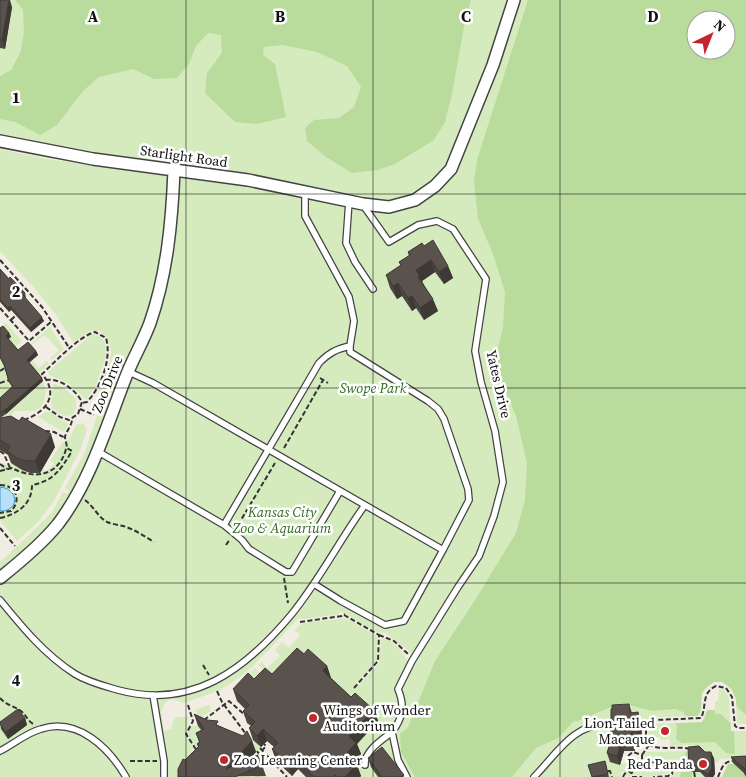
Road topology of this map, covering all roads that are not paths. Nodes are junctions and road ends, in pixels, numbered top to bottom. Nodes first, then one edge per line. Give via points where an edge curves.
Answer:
1 (514, 0) edge
2 (0, 141) edge
3 (174, 170) junction
4 (305, 191) junction
5 (349, 201) junction
6 (363, 204) junction
7 (373, 289) dead end
8 (350, 346) junction
9 (127, 372) junction
10 (268, 449) junction
11 (98, 451) junction
12 (340, 491) junction
13 (365, 505) junction
14 (224, 525) junction
15 (443, 550) junction
16 (0, 578) edge
17 (314, 584) junction
18 (0, 600) edge
19 (153, 695) junction
20 (609, 724) edge
21 (392, 732) junction
22 (0, 751) edge
23 (365, 765) dead end
24 (126, 777) edge
25 (164, 777) edge
26 (407, 777) edge
27 (534, 777) edge

1 - 6 street via 493,65 451,169 415,200 390,208
2 - 3 street, Starlight Road via 92,159
3 - 4 street, Starlight Road
3 - 9 street, Zoo Drive via 169,241 161,289 149,326
4 - 5 street, Starlight Road
4 - 8 lane via 305,216 350,297 354,321
5 - 6 street, Starlight Road
5 - 7 lane via 346,243
6 - 21 lane, Yates Drive via 389,242 418,225 437,221 453,230 486,278 475,351 495,431 503,482 479,556 398,689 403,711
8 - 10 lane via 336,349 319,363
8 - 15 lane via 350,352 428,401 444,419 469,500
9 - 10 lane via 153,383
9 - 11 street, Zoo Drive
10 - 12 lane
10 - 14 lane
11 - 14 lane
11 - 16 street, Zoo Drive via 58,524
12 - 13 lane
12 - 14 lane via 292,572 286,572 249,549
13 - 15 lane
13 - 17 lane
15 - 17 lane via 404,621 385,624
17 - 19 lane via 281,626 227,675 203,688
18 - 19 lane via 34,640 76,675 138,695
19 - 25 lane
20 - 27 lane via 599,723 582,729 566,741
21 - 23 lane via 370,752
21 - 26 lane via 398,760
22 - 24 lane via 41,729 67,727 100,743

